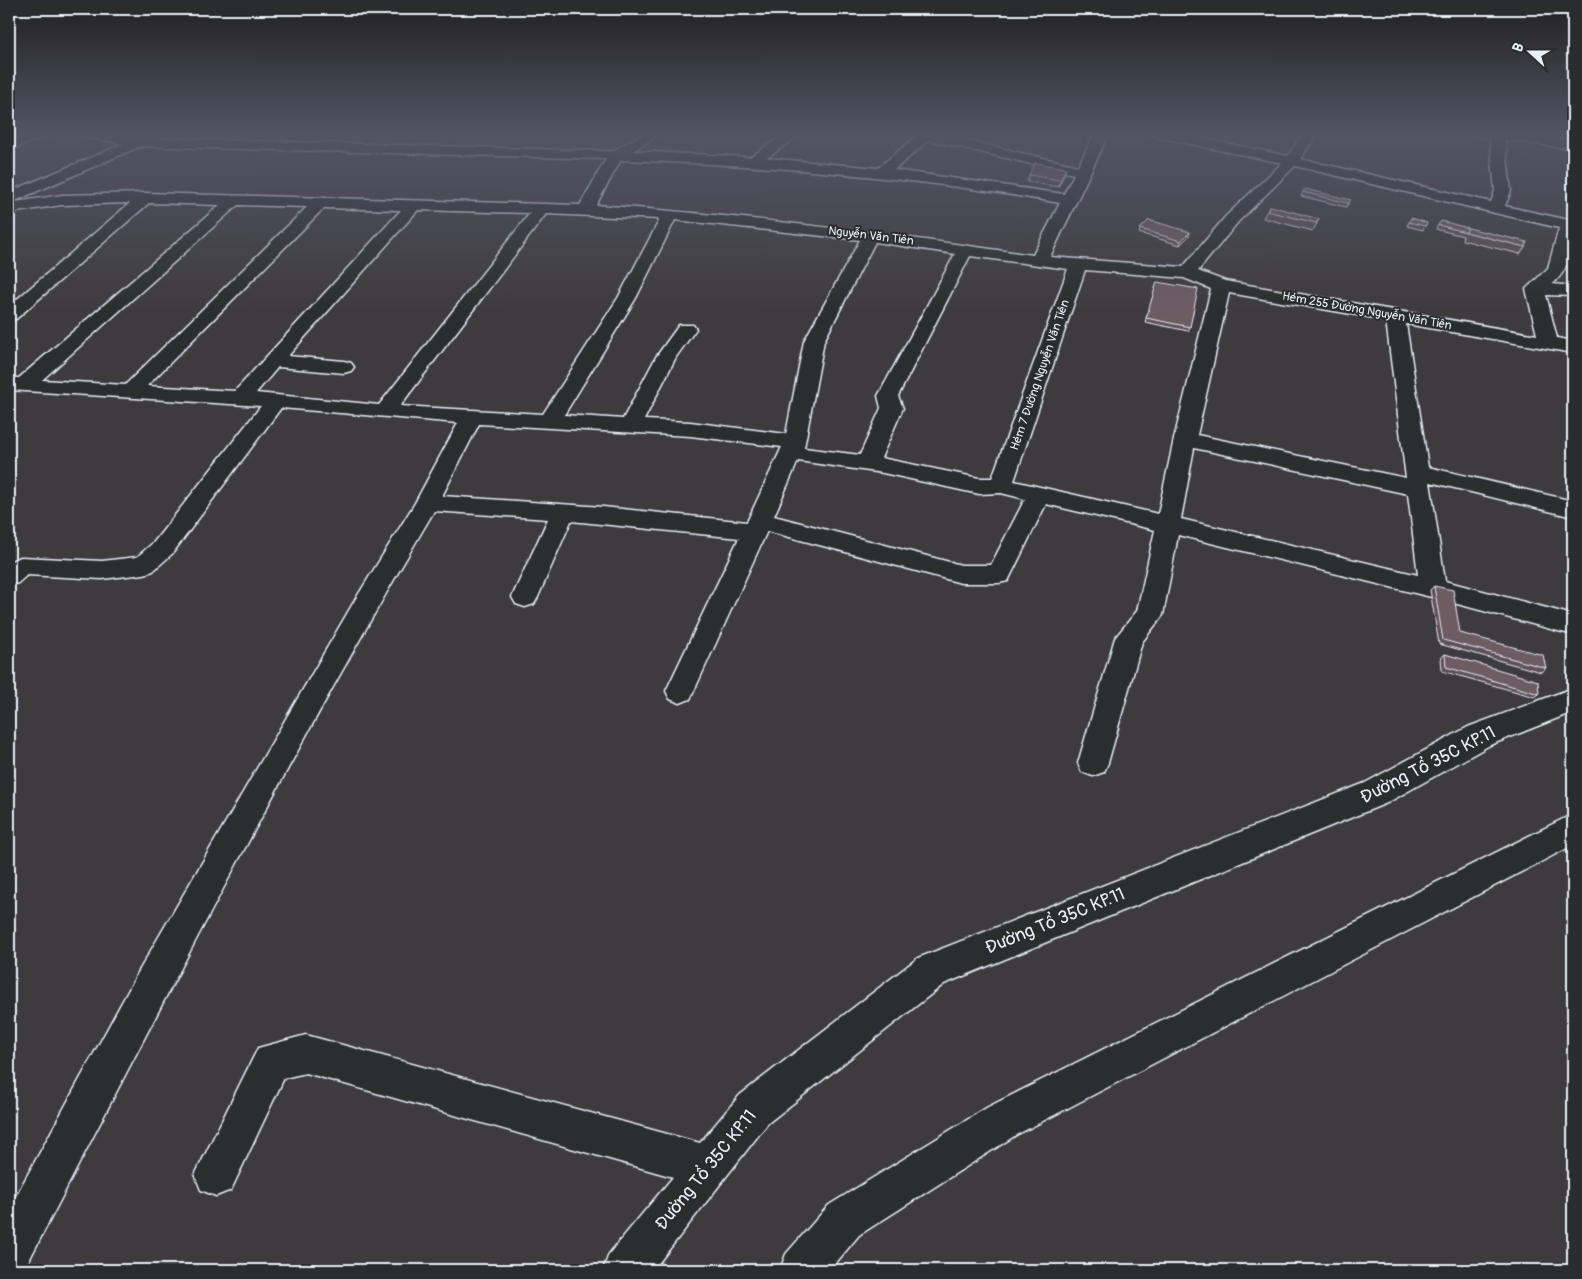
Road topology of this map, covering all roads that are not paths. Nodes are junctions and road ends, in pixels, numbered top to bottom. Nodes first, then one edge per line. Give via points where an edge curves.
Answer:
1 (21, 193) edge
2 (594, 193) edge
3 (1025, 193) edge
4 (1074, 193) edge
5 (1260, 193) edge
6 (1431, 193) edge
7 (1502, 193) edge
8 (9, 198) edge
9 (145, 198) junction
10 (1070, 200) junction
11 (234, 201) junction
12 (320, 203) junction
13 (413, 206) junction
14 (9, 208) edge
15 (1496, 208) junction
16 (540, 209) junction
17 (584, 210) junction
18 (670, 214) junction
19 (1570, 225) edge
20 (870, 236) junction
21 (965, 250) junction
22 (1039, 261) junction
23 (1078, 265) junction
24 (1187, 273) junction
25 (1221, 286) junction
26 (1535, 289) junction
27 (1573, 291) edge
28 (9, 315) edge
29 (1394, 315) junction
30 (686, 330) dead end
31 (1548, 342) junction
32 (1573, 347) edge
33 (1573, 360) edge
34 (273, 361) junction
35 (344, 367) dead end
36 (16, 385) edge
37 (129, 392) junction
38 (240, 398) junction
39 (276, 401) junction
40 (385, 412) junction
41 (472, 417) junction
42 (549, 422) junction
43 (630, 426) junction
44 (1185, 439) junction
45 (794, 447) junction
46 (866, 464) junction
47 (1416, 480) junction
48 (1001, 485) junction
49 (1040, 494) junction
50 (427, 503) junction
51 (1573, 509) edge
52 (563, 512) junction
53 (757, 526) junction
54 (1168, 526) junction
55 (9, 576) edge
56 (1433, 588) junction
57 (525, 597) dead end
58 (1573, 625) edge
59 (680, 691) dead end
60 (1573, 700) edge
61 (1093, 763) dead end
62 (1573, 829) edge
63 (708, 1166) junction
64 (216, 1175) dead end
65 (9, 1252) edge
66 (625, 1270) edge
67 (802, 1270) edge

1 - 8 street
2 - 17 street
3 - 10 street
4 - 10 street
5 - 24 street via 1230,221
6 - 15 street
7 - 15 street
9 - 11 street, Nguyễn Văn Tiên
9 - 14 street, Nguyễn Văn Tiên via 62,200
9 - 28 street
10 - 22 street
11 - 12 street, Nguyễn Văn Tiên
11 - 36 street
12 - 13 street, Nguyễn Văn Tiên
12 - 37 street
13 - 16 street, Nguyễn Văn Tiên
13 - 34 street
15 - 19 street
16 - 17 street, Nguyễn Văn Tiên
16 - 40 street
17 - 18 street, Nguyễn Văn Tiên
18 - 20 street, Nguyễn Văn Tiên
18 - 42 street via 627,298
19 - 26 street via 1558,268
20 - 21 street, Nguyễn Văn Tiên
20 - 45 street via 814,341
21 - 22 street, Nguyễn Văn Tiên
21 - 46 street via 888,396 892,408
22 - 23 street, Nguyễn Văn Tiên
23 - 24 street, Nguyễn Văn Tiên
23 - 48 street, Hẻm 7 Đường Nguyễn Văn Tiên
24 - 25 street, Hẻm 255 Đường Nguyễn Văn Tiên
25 - 29 street, Hẻm 255 Đường Nguyễn Văn Tiên
25 - 44 street
26 - 27 street
26 - 31 street
29 - 31 street, Hẻm 255 Đường Nguyễn Văn Tiên
29 - 47 street
30 - 43 street via 666,357
31 - 32 street, Hẻm 255 Đường Nguyễn Văn Tiên
31 - 33 street
34 - 35 street
34 - 38 street
36 - 37 street
37 - 38 street
38 - 39 street
39 - 40 street
39 - 55 street via 163,548 144,565 102,570 21,566
40 - 41 street
41 - 42 street
41 - 50 street
42 - 43 street
43 - 45 street via 690,429
44 - 47 street
44 - 54 street
45 - 46 street
45 - 53 street
46 - 48 street via 979,486
47 - 51 street
47 - 56 street
48 - 49 street
49 - 53 street via 999,574 961,574
49 - 54 street
50 - 52 street
50 - 65 street via 364,607 152,984
52 - 53 street
52 - 57 street
53 - 59 street
54 - 56 street
54 - 61 street via 1150,615 1129,638
56 - 58 street
60 - 63 street, Đường Tổ 35C KP.11 via 1479,736 1376,793 931,971 754,1109
62 - 67 street via 1002,1121 844,1220
63 - 64 street via 306,1054 272,1062
63 - 66 street, Đường Tổ 35C KP.11

